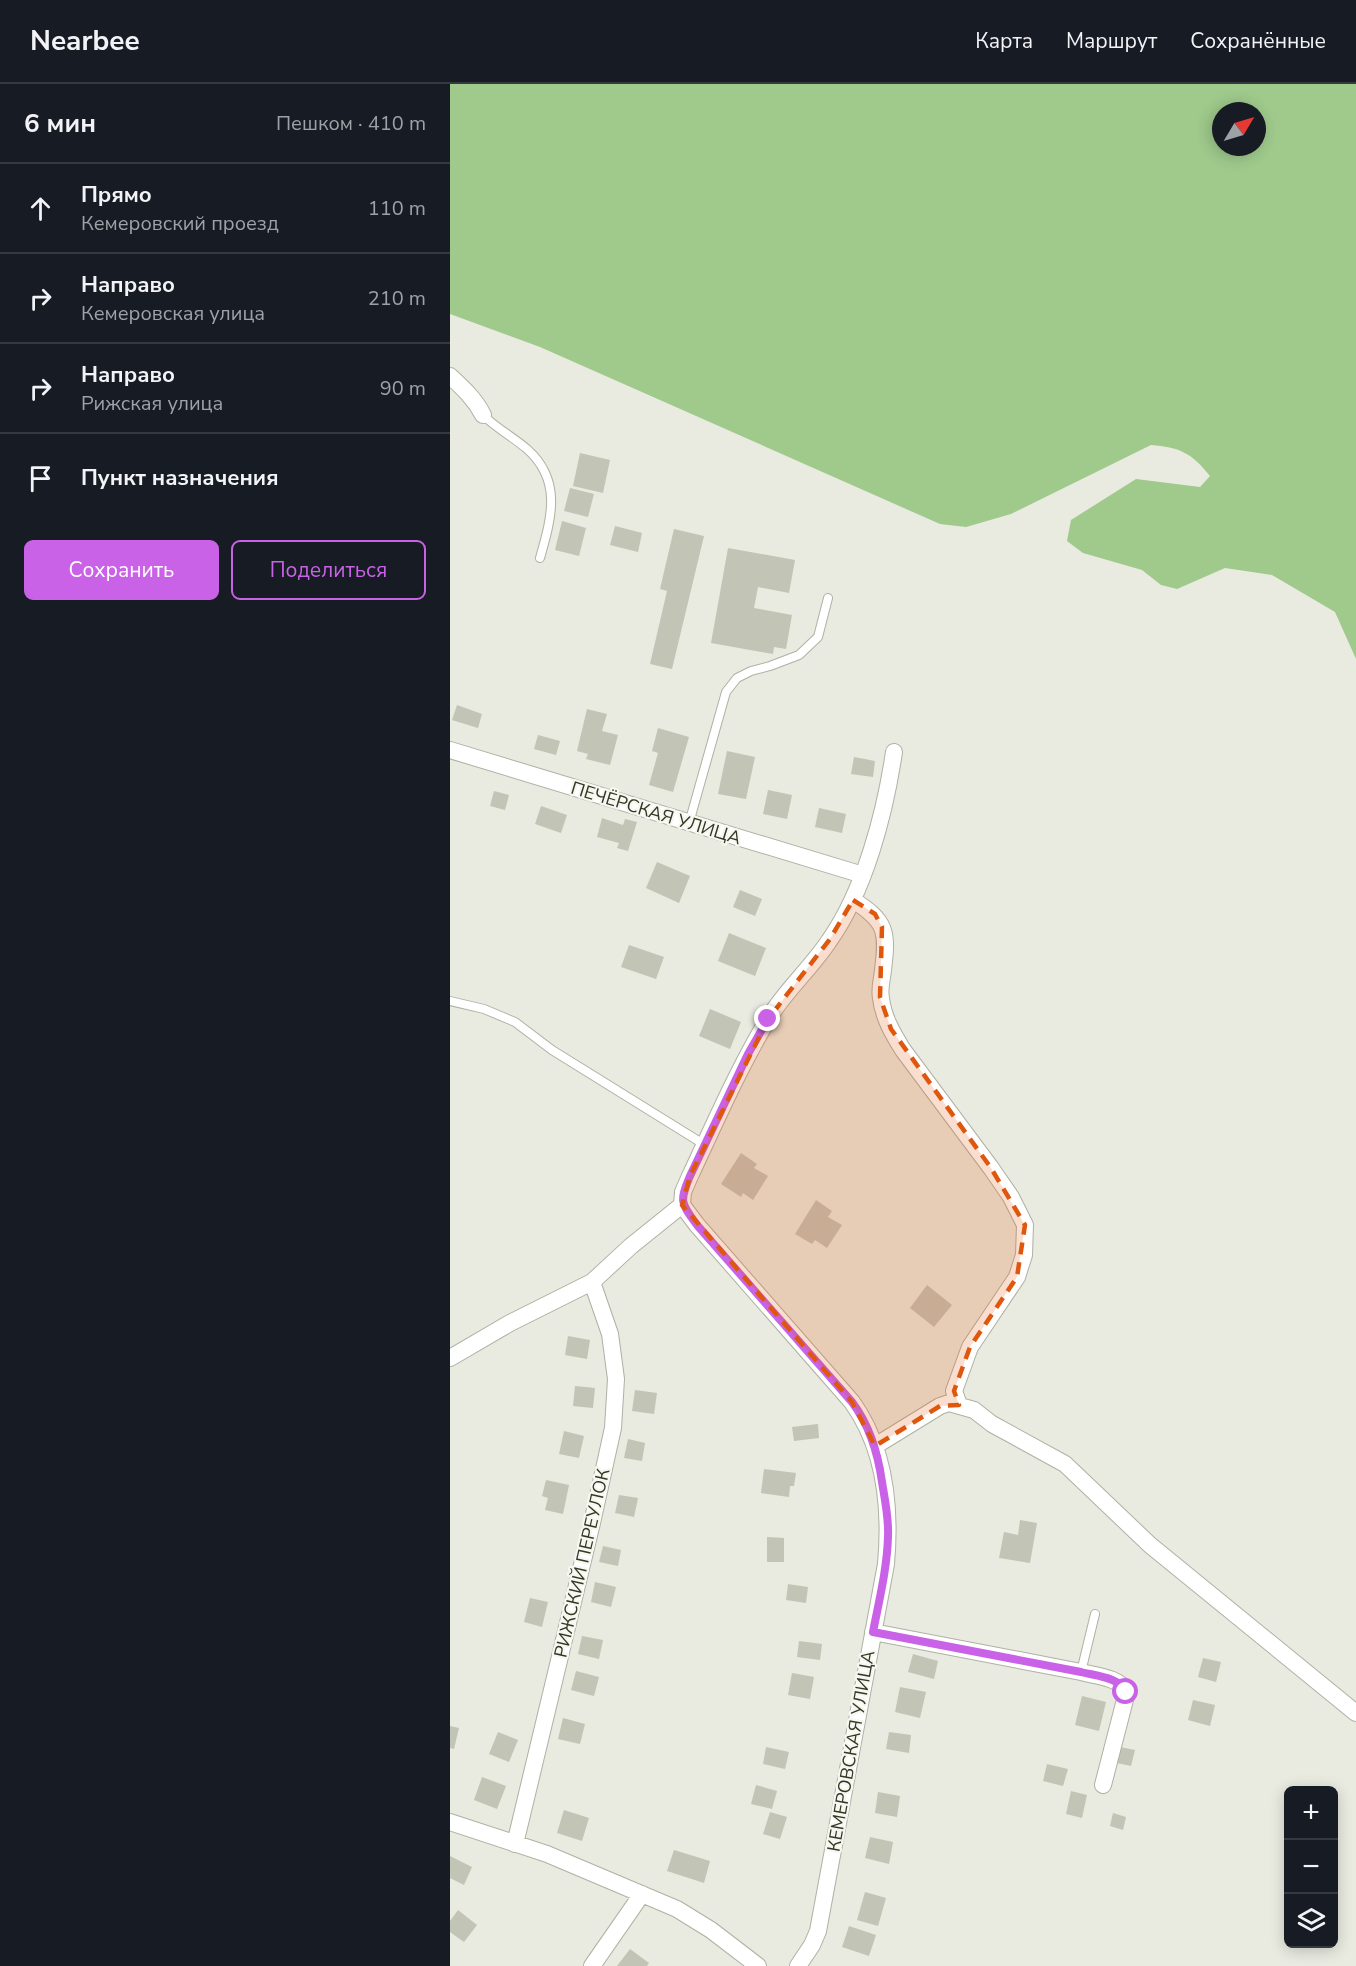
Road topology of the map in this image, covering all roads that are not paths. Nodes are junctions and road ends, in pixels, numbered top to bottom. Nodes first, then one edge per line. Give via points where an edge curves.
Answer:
1 (450, 376) edge
2 (483, 415) joint
3 (540, 558) dead end
4 (828, 598) dead end
5 (450, 750) edge
6 (894, 752) dead end
7 (689, 823) junction
8 (863, 876) junction
9 (853, 900) junction
10 (450, 1001) edge
11 (705, 1145) junction
12 (682, 1205) junction
13 (592, 1282) junction
14 (450, 1358) edge
15 (958, 1405) junction
16 (875, 1446) junction
17 (1095, 1614) dead end
18 (873, 1632) junction
19 (1081, 1672) junction
20 (1356, 1713) edge
21 (1103, 1785) dead end
22 (450, 1822) edge
23 (515, 1844) junction
24 (642, 1894) junction
25 (592, 1966) edge
26 (758, 1966) edge
27 (798, 1966) edge

1 - 2 street via 468,392
2 - 3 lane via 528,450 543,467 552,515
4 - 7 lane via 818,637 799,655 737,678 726,692
5 - 7 street, ПЕЧЁРСКАЯ УЛИЦА
6 - 8 street
7 - 8 street, ПЕЧЁРСКАЯ УЛИЦА
8 - 9 street
9 - 11 street via 830,939 768,1019
9 - 15 street via 874,914 882,927 885,943 880,997 891,1029 1011,1197 1024,1225 1024,1255 1017,1277 970,1347 954,1391
10 - 11 lane via 515,1022 552,1050
11 - 12 street via 683,1192
12 - 13 street
12 - 16 street, КЕМЕРОВСКАЯ УЛИЦА via 852,1402
13 - 14 street
13 - 23 street, РИЖСКИЙ ПЕРЕУЛОК via 610,1334 616,1379 613,1428
15 - 16 street via 940,1406
15 - 20 street via 974,1410 1065,1464 1150,1545
16 - 18 street, КЕМЕРОВСКАЯ УЛИЦА via 887,1508 888,1537
17 - 19 lane
18 - 19 street
18 - 27 street, КЕМЕРОВСКАЯ УЛИЦА via 818,1931
19 - 21 street via 1113,1680 1123,1685 1126,1692
22 - 23 street
23 - 24 street
24 - 25 street
24 - 26 street via 677,1909

